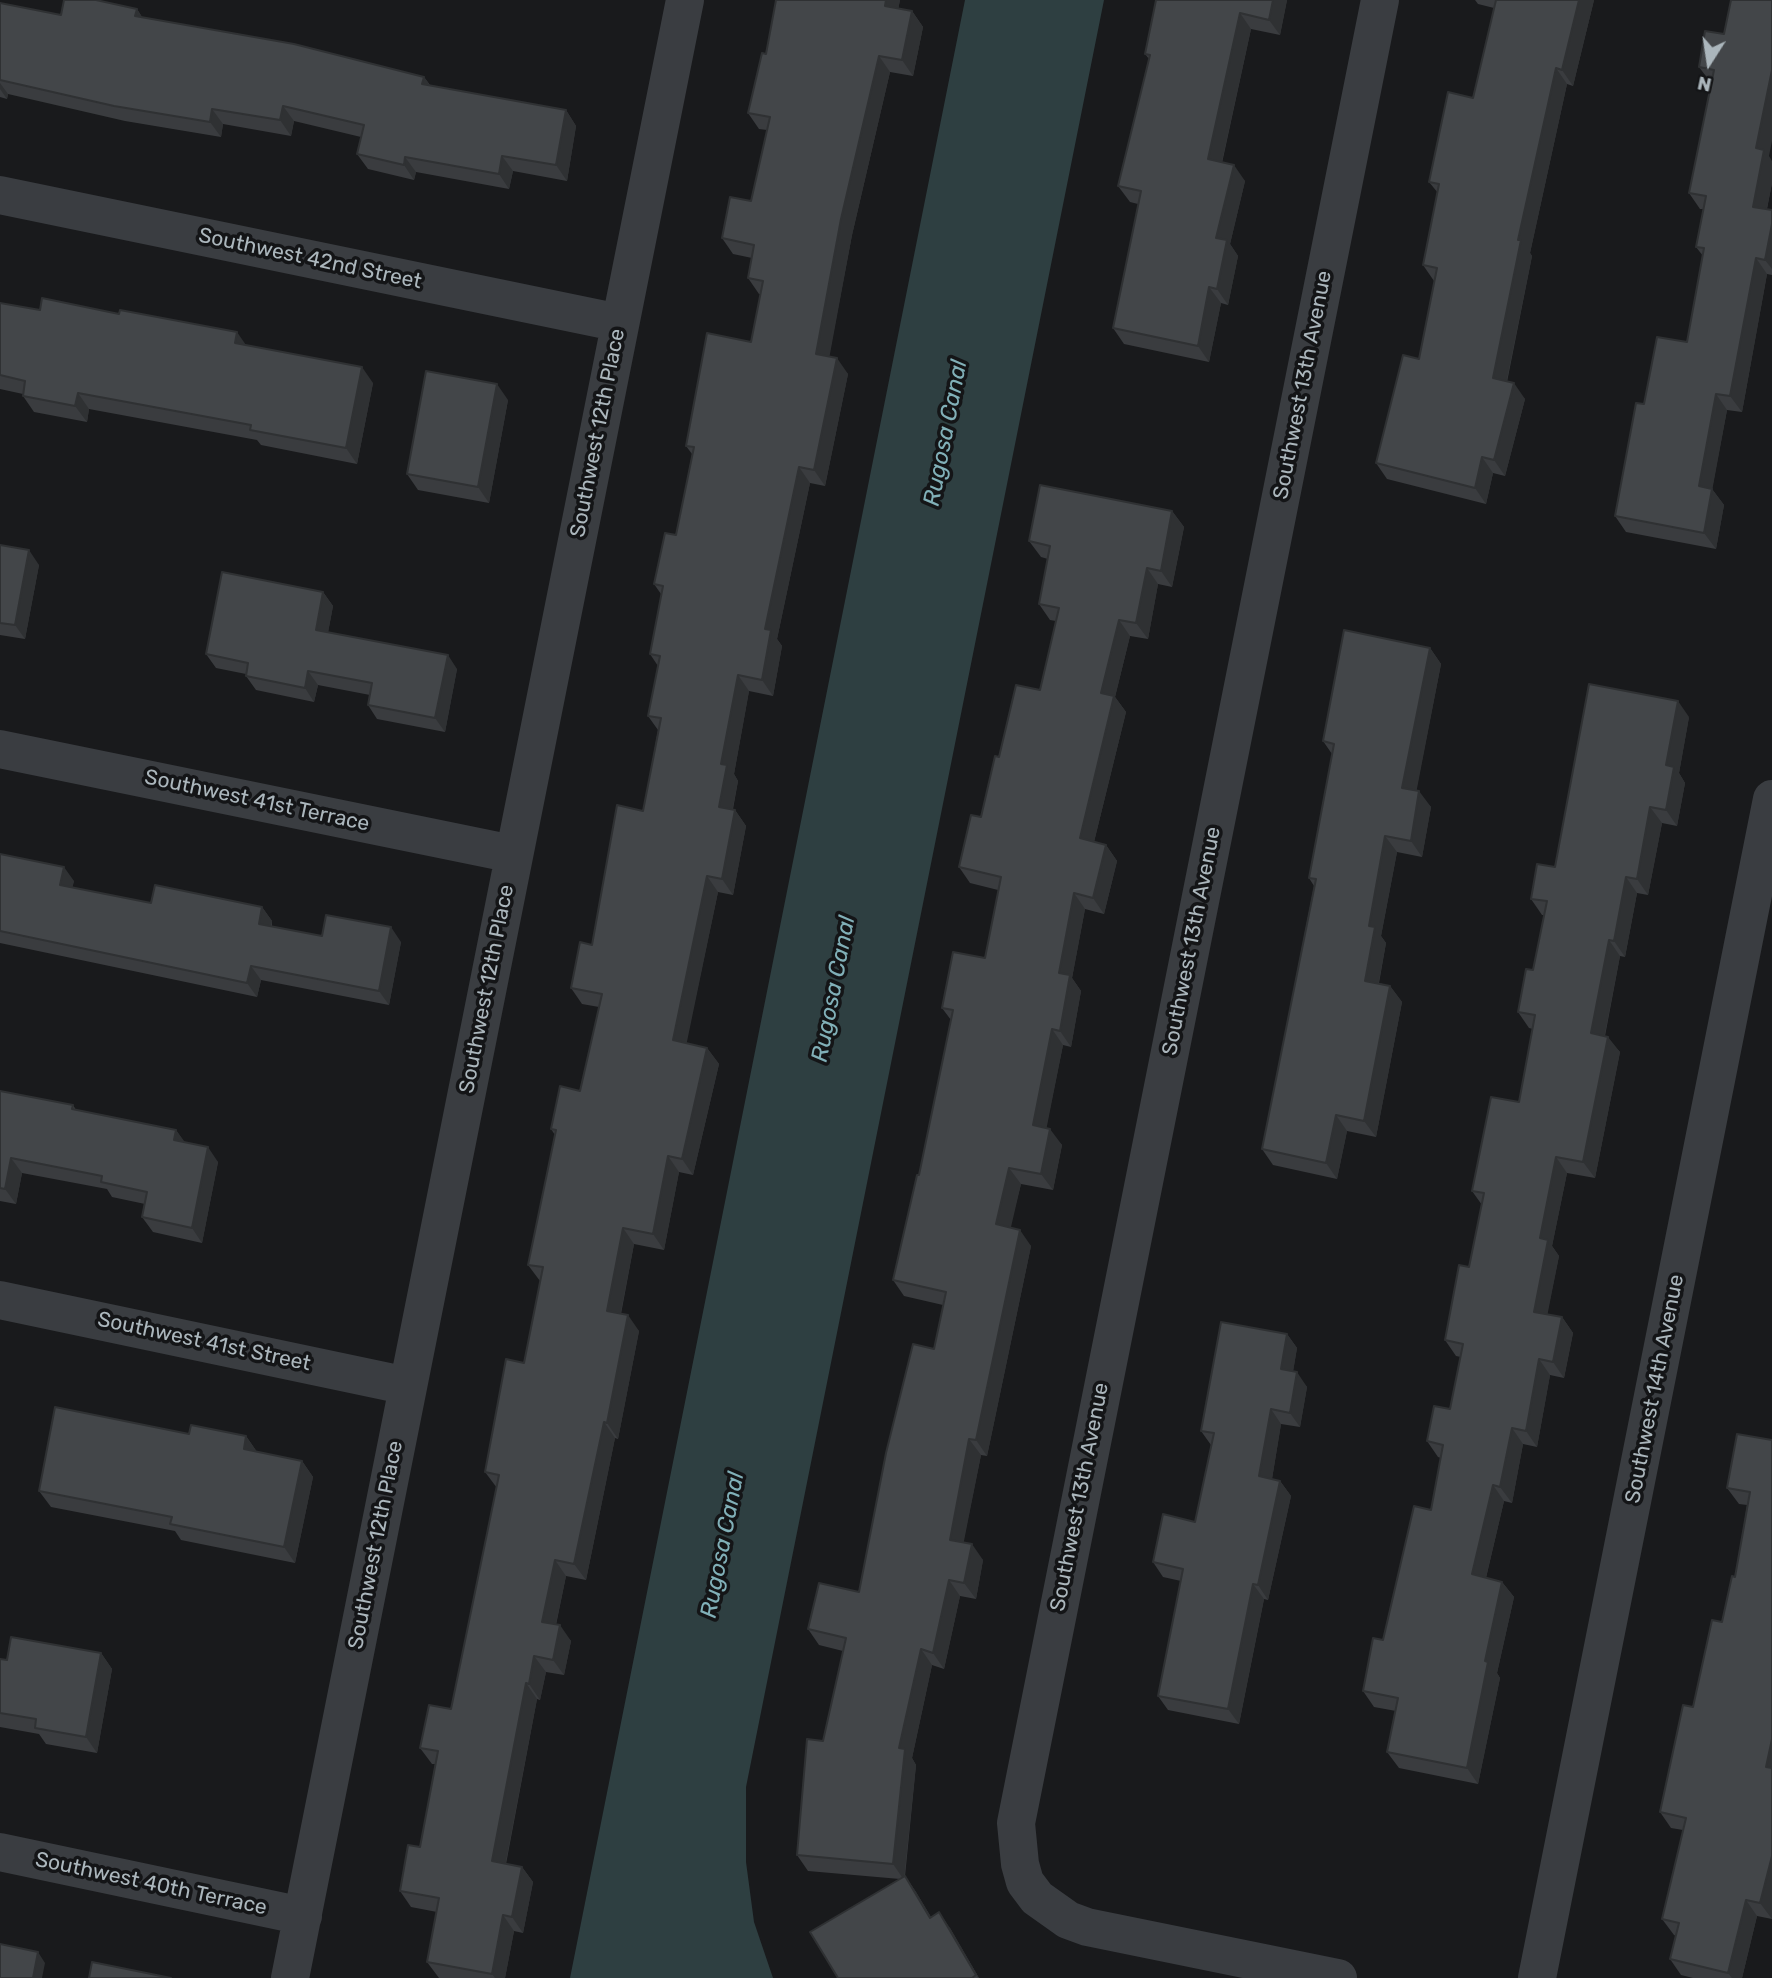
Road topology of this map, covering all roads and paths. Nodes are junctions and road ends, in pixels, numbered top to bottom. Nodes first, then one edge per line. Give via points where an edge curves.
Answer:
1 (685, 0) edge
2 (1380, 0) edge
3 (0, 195) edge
4 (620, 323) junction
5 (0, 748) edge
6 (1772, 799) edge
7 (513, 854) junction
8 (0, 1300) edge
9 (408, 1386) junction
10 (0, 1852) edge
11 (303, 1916) junction
12 (290, 1978) edge
13 (1338, 1978) edge
14 (1537, 1978) edge

1 - 4 street, Southwest 12th Place
2 - 13 street, Southwest 13th Avenue via 1018,1804 1016,1844 1025,1882 1050,1909 1087,1927
3 - 4 street, Southwest 42nd Street
4 - 7 street, Southwest 12th Place
5 - 7 street, Southwest 41st Terrace
6 - 14 street, Southwest 14th Avenue
7 - 9 street, Southwest 12th Place
8 - 9 street, Southwest 41st Street
9 - 11 street, Southwest 12th Place
10 - 11 street, Southwest 40th Terrace
11 - 12 street, Southwest 12th Place

